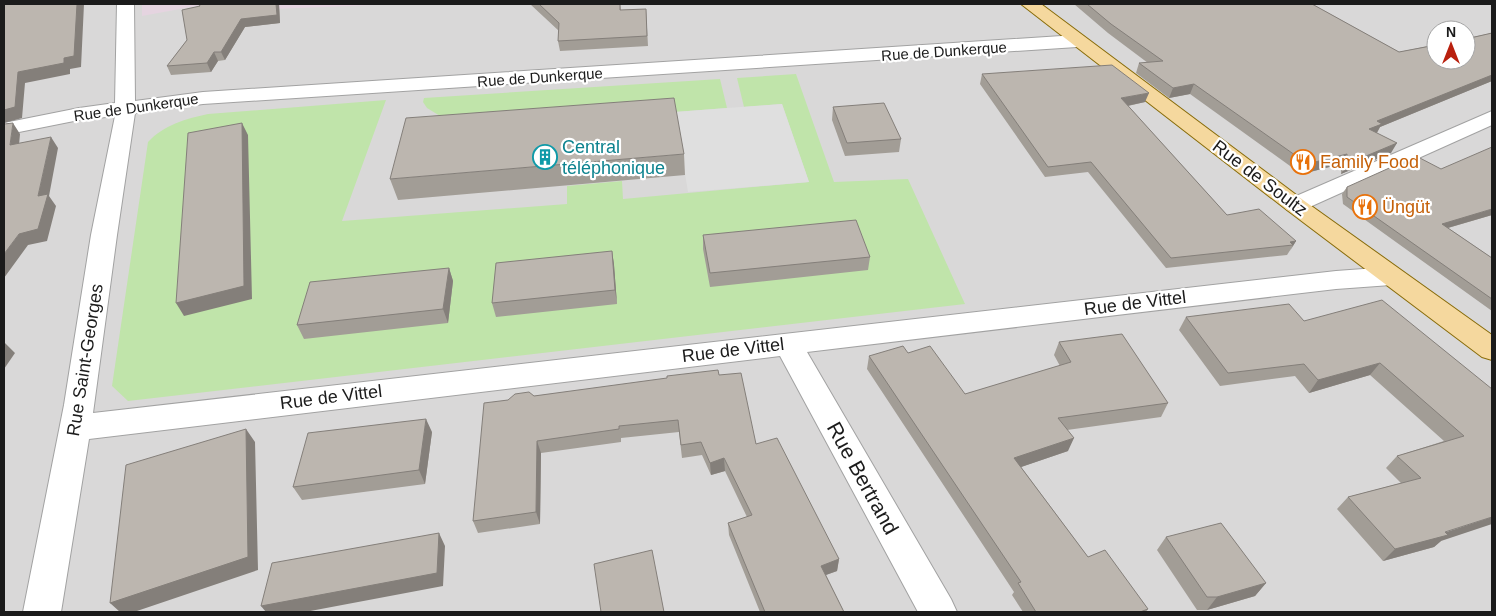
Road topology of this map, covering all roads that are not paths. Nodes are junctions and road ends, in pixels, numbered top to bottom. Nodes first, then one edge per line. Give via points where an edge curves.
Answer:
1 (125, 4) edge
2 (1030, 4) edge
3 (1078, 41) junction
4 (125, 107) junction
5 (1492, 117) edge
6 (4, 129) edge
7 (1295, 205) junction
8 (1392, 276) junction
9 (788, 344) junction
10 (1492, 350) edge
11 (75, 428) junction
12 (42, 612) edge
13 (938, 612) edge

1 - 4 street, Rue Saint-Georges
2 - 3 main road, Rue de Soultz
3 - 4 street, Rue de Dunkerque via 203,98
3 - 7 main road, Rue de Soultz
4 - 6 street, Rue de Dunkerque
4 - 11 street, Rue Saint-Georges
5 - 7 street
7 - 8 main road, Rue de Soultz
8 - 9 street, Rue de Vittel
8 - 10 main road, Rue de Soultz
9 - 11 street, Rue de Vittel
9 - 13 street, Rue Bertrand
11 - 12 street, Rue Saint-Georges

